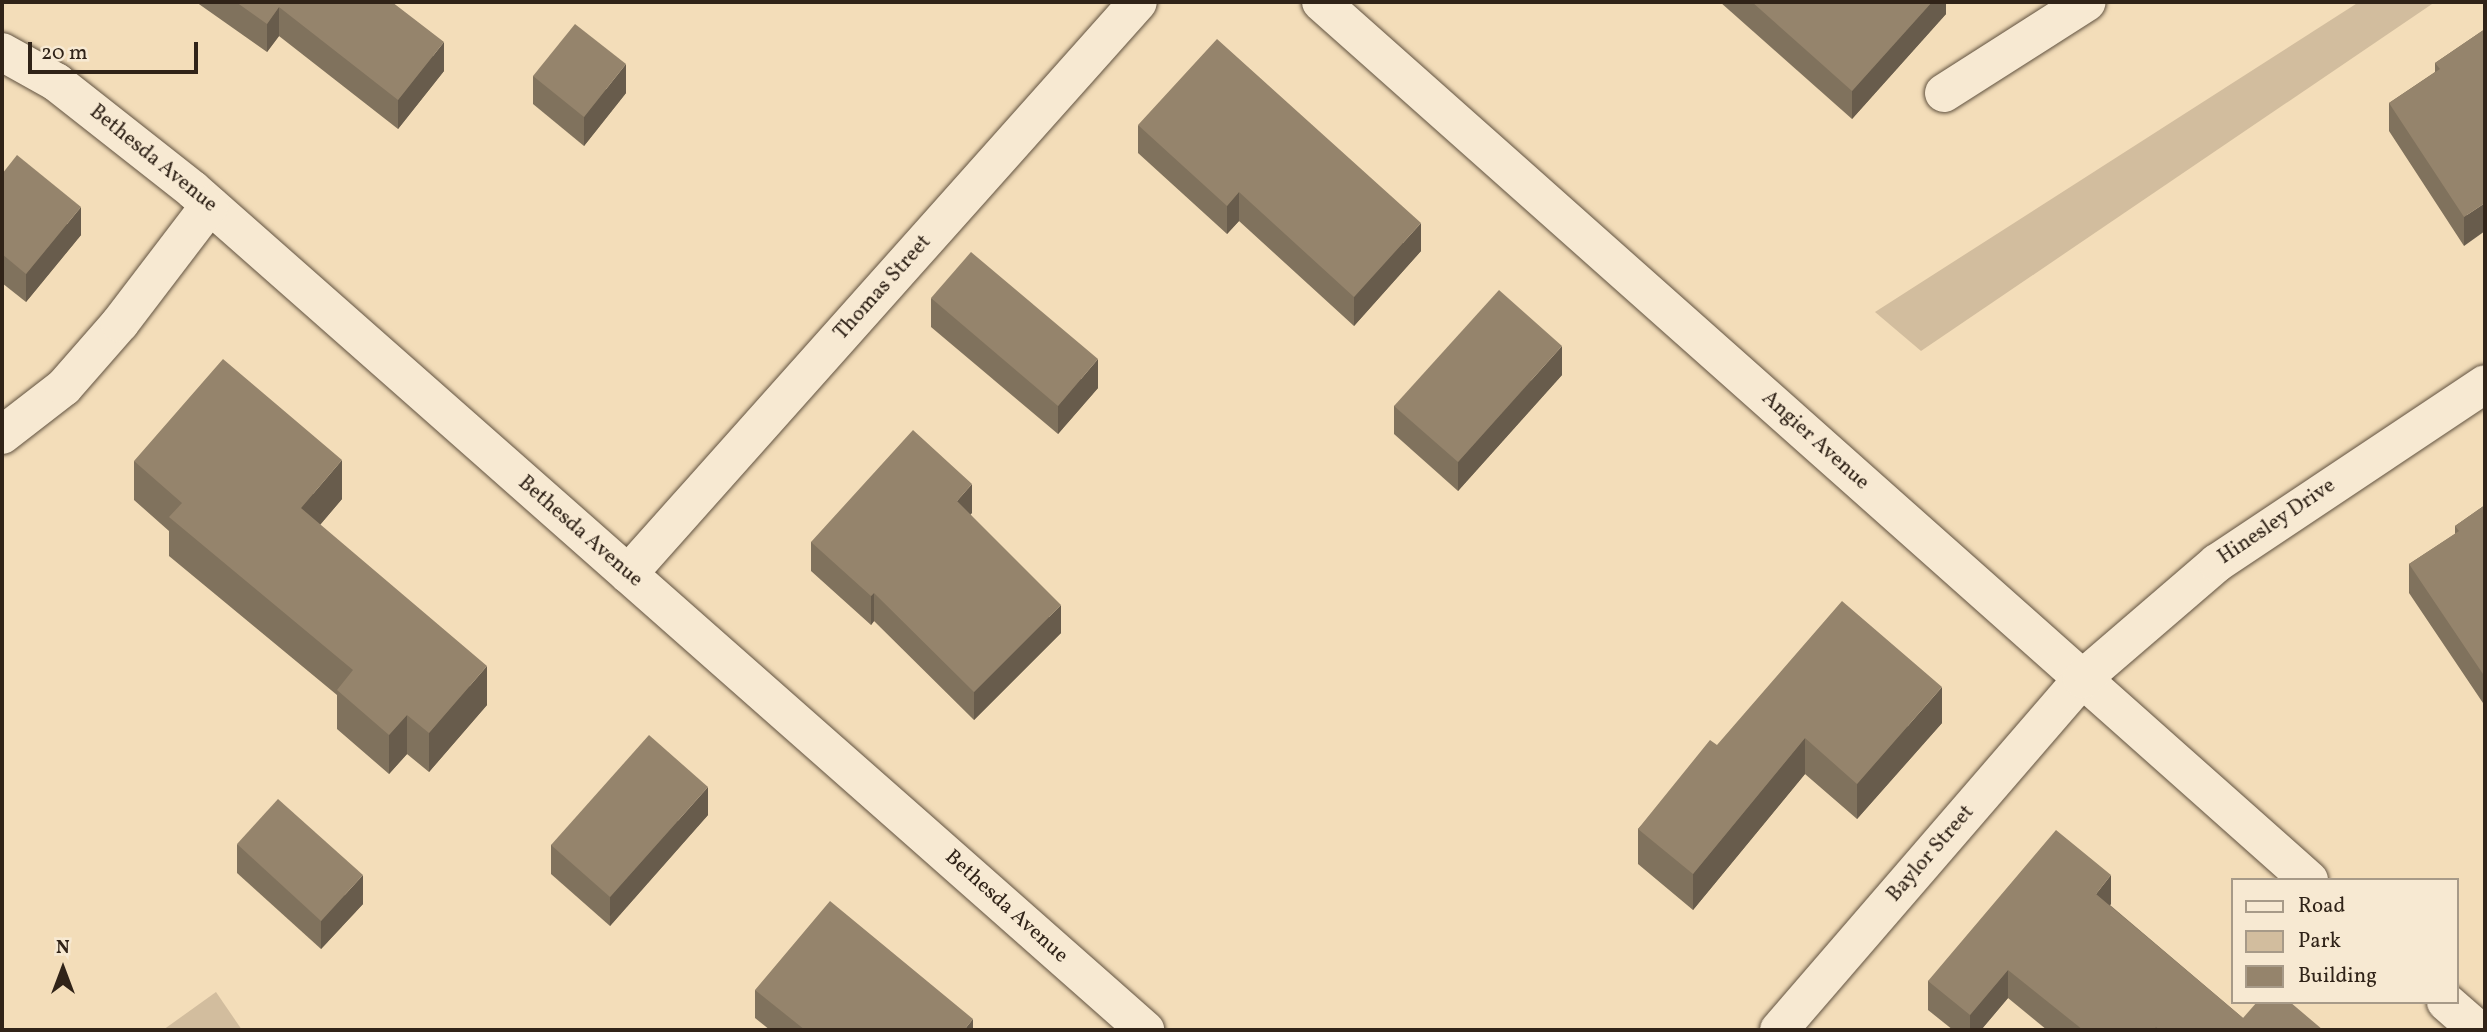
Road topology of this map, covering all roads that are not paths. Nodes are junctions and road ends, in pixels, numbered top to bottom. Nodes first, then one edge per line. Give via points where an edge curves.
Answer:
1 (1138, 2) edge
2 (1321, 2) edge
3 (2081, 3) edge
4 (2, 52) edge
5 (1944, 93) dead end
6 (210, 205) junction
7 (2485, 384) edge
8 (2, 435) edge
9 (628, 574) junction
10 (2082, 679) junction
11 (2306, 878) edge
12 (2448, 1004) edge
13 (1145, 1030) edge
14 (1779, 1030) edge
15 (2478, 1030) edge

1 - 9 street, Thomas Street
2 - 10 street, Angier Avenue
3 - 5 street
4 - 6 street, Bethesda Avenue via 75,97
6 - 8 street via 120,323 64,387
6 - 9 street, Bethesda Avenue
7 - 10 street, Hinesley Drive via 2217,563
9 - 13 street, Bethesda Avenue
10 - 11 street, Angier Avenue
10 - 14 street, Baylor Street
12 - 15 street

